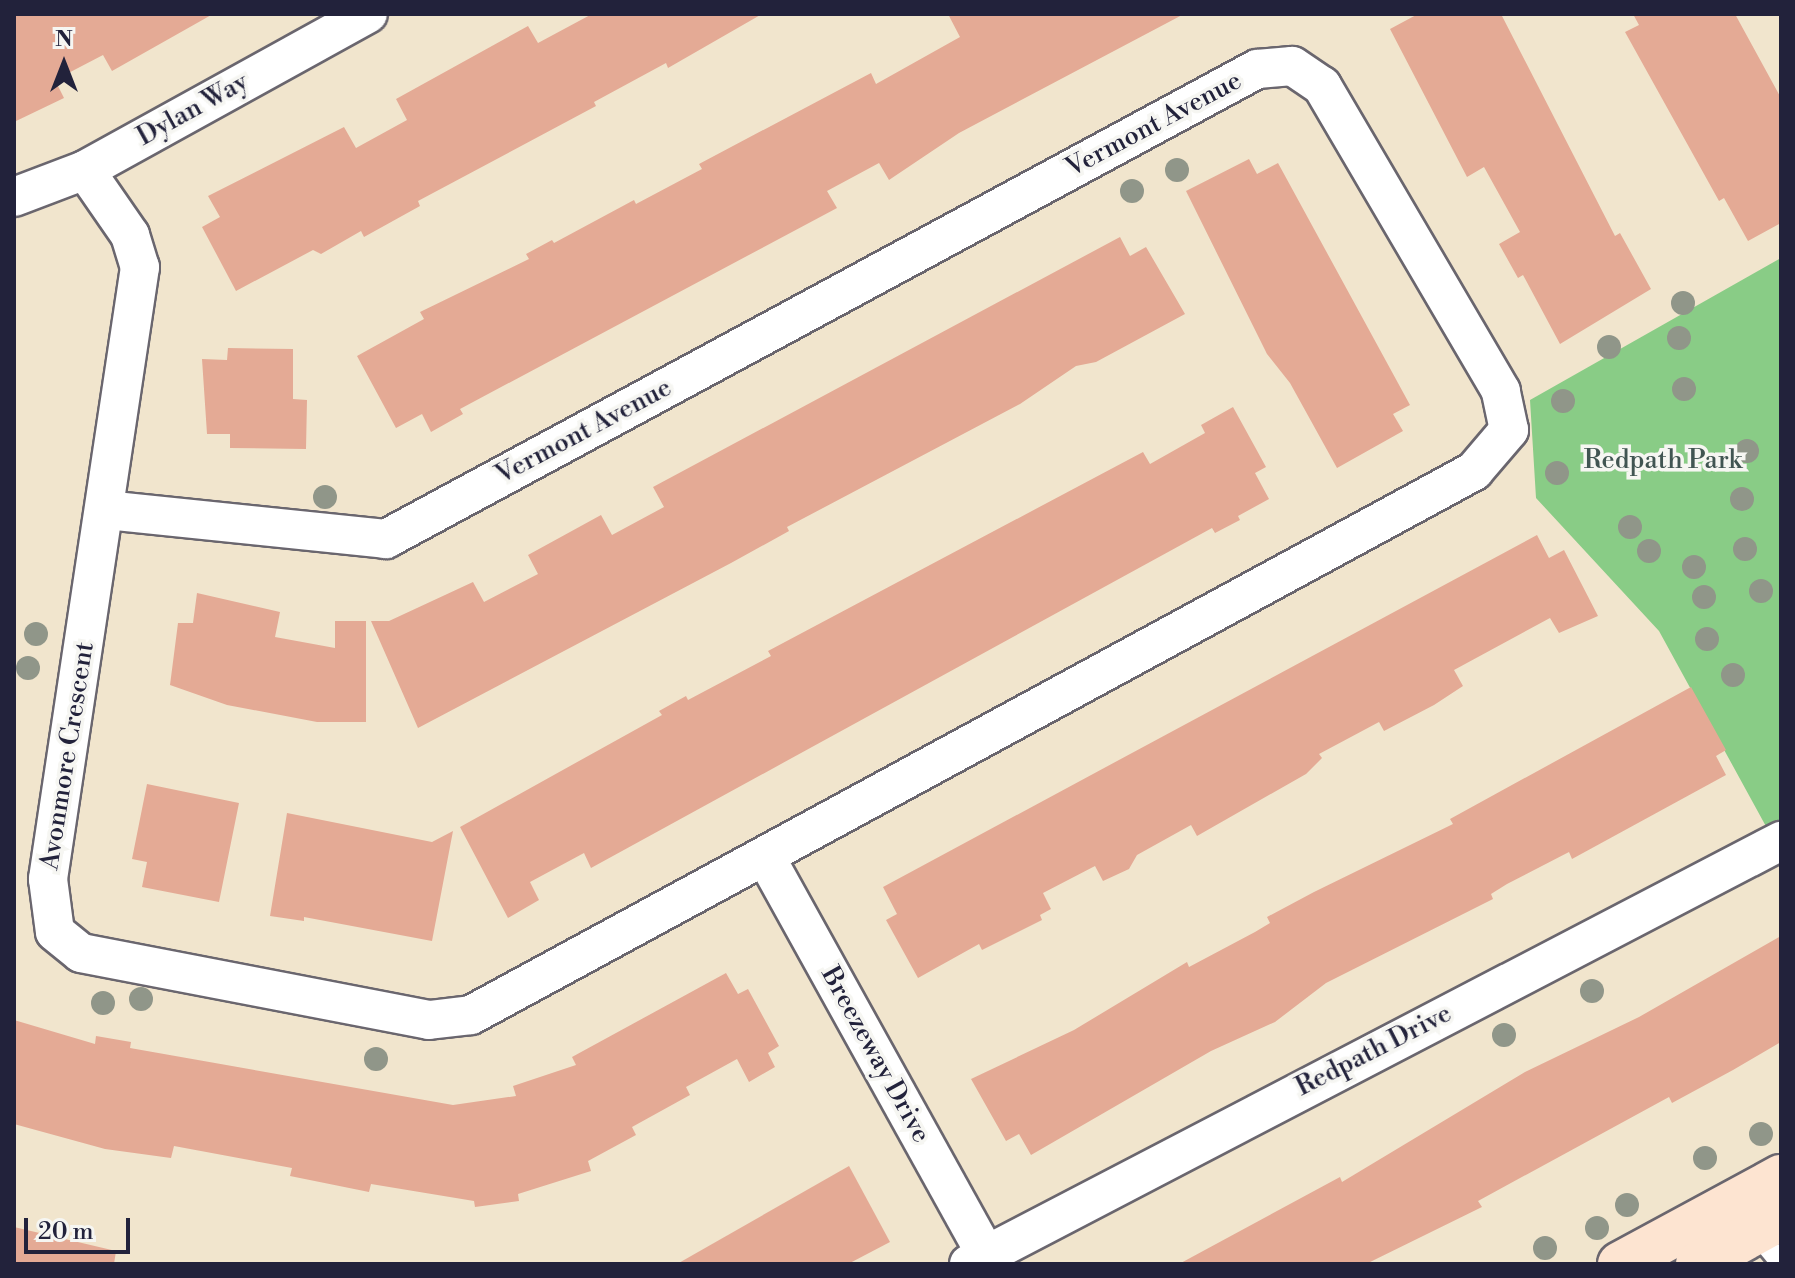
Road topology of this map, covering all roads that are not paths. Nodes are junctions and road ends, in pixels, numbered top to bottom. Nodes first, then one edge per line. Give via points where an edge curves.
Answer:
1 (368, 14) edge
2 (85, 170) junction
3 (14, 197) edge
4 (106, 510) junction
5 (1781, 841) edge
6 (765, 856) junction
7 (1781, 1177) edge
8 (1763, 1229) edge
9 (977, 1258) edge
10 (1620, 1264) edge
11 (1698, 1264) edge

1 - 2 street, Dylan Way
2 - 3 street, Dylan Way
2 - 4 street, Avonmore Crescent via 130,235 140,267
4 - 6 street, Avonmore Crescent via 48,879 55,932 81,953 429,1020 471,1015
4 - 6 street, Vermont Avenue via 386,539 1257,69 1292,66 1322,86 1501,391 1509,430 1474,471
5 - 9 street, Redpath Drive
6 - 9 street, Breezeway Drive
7 - 8 street
8 - 10 street
8 - 11 street

